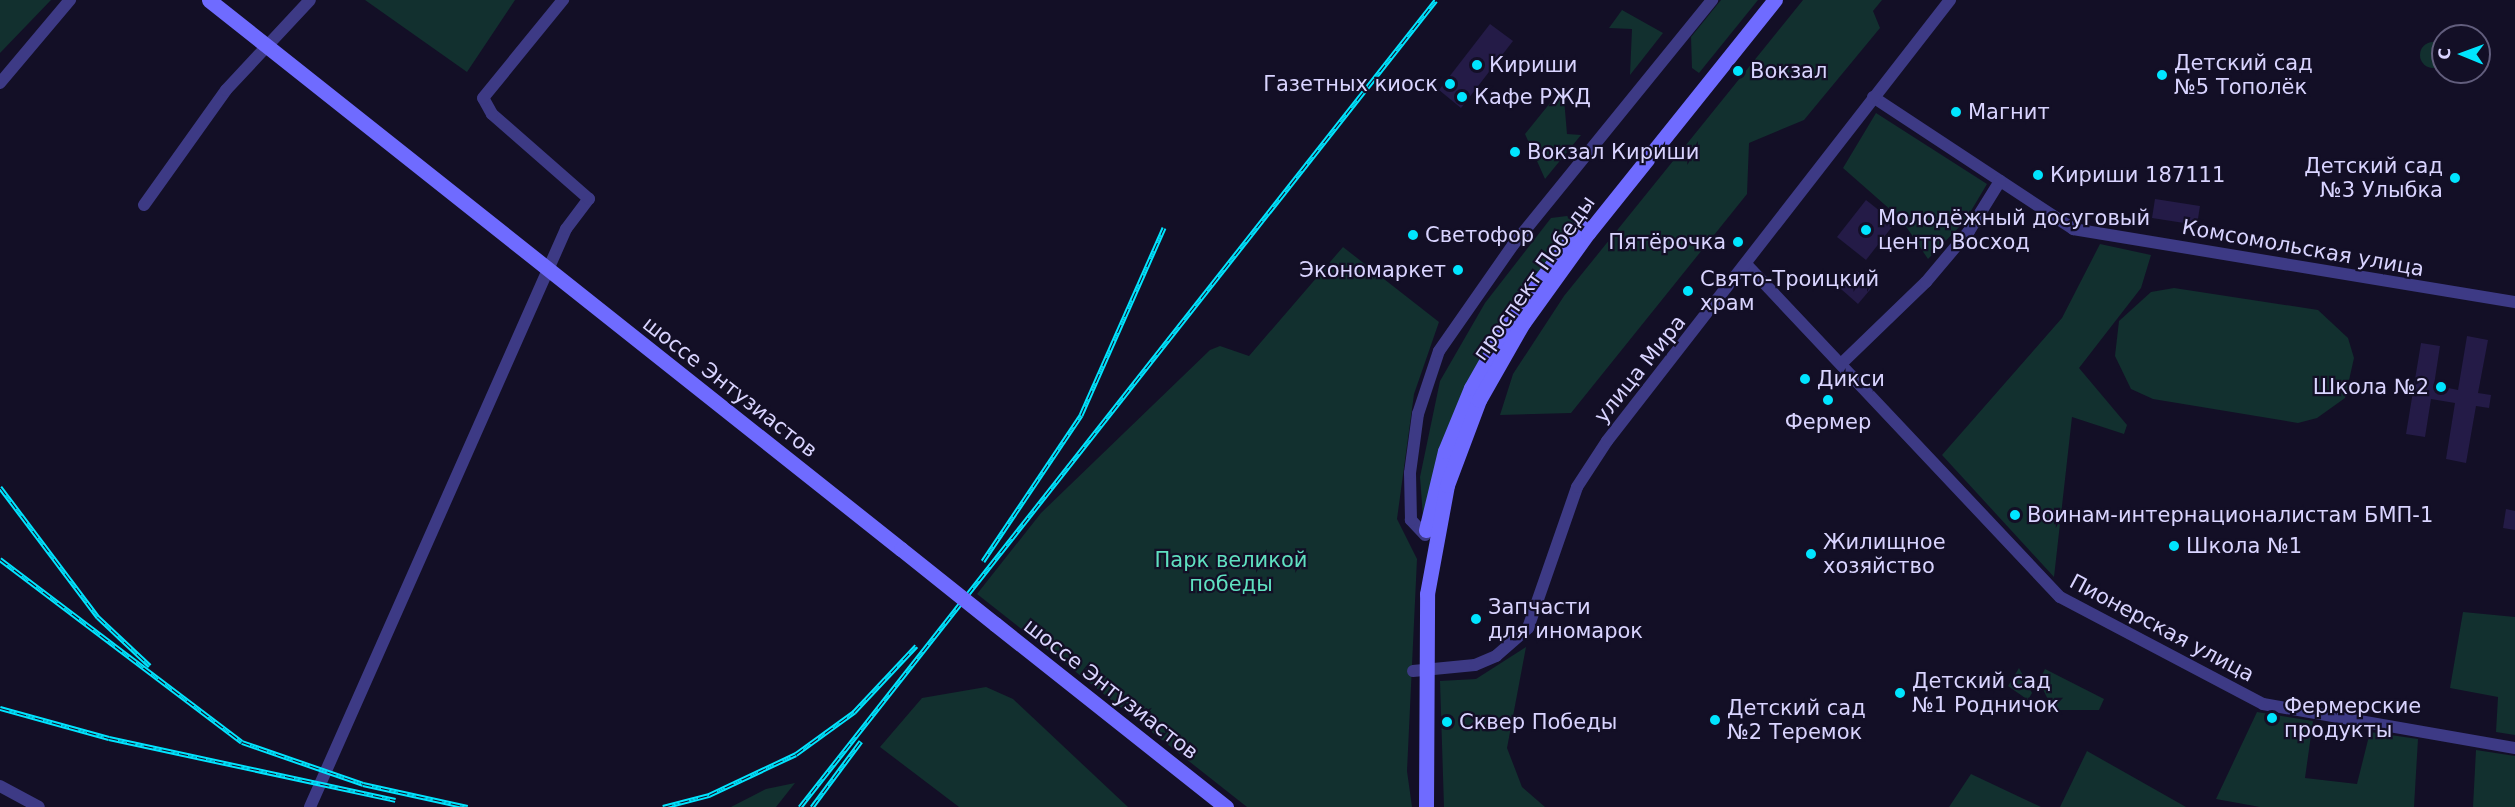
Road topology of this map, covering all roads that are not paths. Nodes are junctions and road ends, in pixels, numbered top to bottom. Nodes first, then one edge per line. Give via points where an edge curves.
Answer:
1 (70, 0) edge
2 (209, 0) edge
3 (310, 0) edge
4 (563, 0) edge
5 (1712, 0) edge
6 (1762, 0) edge
7 (1775, 0) edge
8 (1950, 0) edge
9 (265, 44) junction
10 (0, 83) edge
11 (1873, 97) junction
12 (2000, 181) junction
13 (144, 205) dead end
14 (1747, 265) junction
15 (550, 271) junction
16 (2515, 302) edge
17 (1841, 364) junction
18 (1425, 535) junction
19 (1418, 671) junction
20 (2515, 748) edge
21 (0, 786) edge
22 (39, 807) edge
23 (310, 807) edge
24 (1226, 807) edge
25 (1416, 807) edge
26 (1426, 807) edge

1 - 10 street
2 - 9 main road, шоссе Энтузиастов
3 - 9 street
4 - 15 street via 483,98 523,143 589,199 566,229
5 - 18 street via 1513,246 1439,351 1418,414 1410,473 1411,520
6 - 18 main road, проспект Победы via 1508,323 1452,433
7 - 19 main road, проспект Победы via 1588,233 1490,377 1447,485 1436,529
8 - 11 street, улица Мира
9 - 13 street
9 - 15 main road, шоссе Энтузиастов
11 - 12 street, Комсомольская улица
11 - 14 street, улица Мира
12 - 16 street, Комсомольская улица via 2073,229
12 - 17 street via 1970,231 1926,282
14 - 17 street, Пионерская улица
14 - 19 street, улица Мира via 1577,487 1528,628 1496,656 1475,665
15 - 23 street
15 - 24 main road, шоссе Энтузиастов, bridge
17 - 20 street, Пионерская улица via 2060,597 2262,704
18 - 19 main road, проспект Победы
19 - 25 main road, проспект Победы
19 - 26 main road, проспект Победы
21 - 22 street

